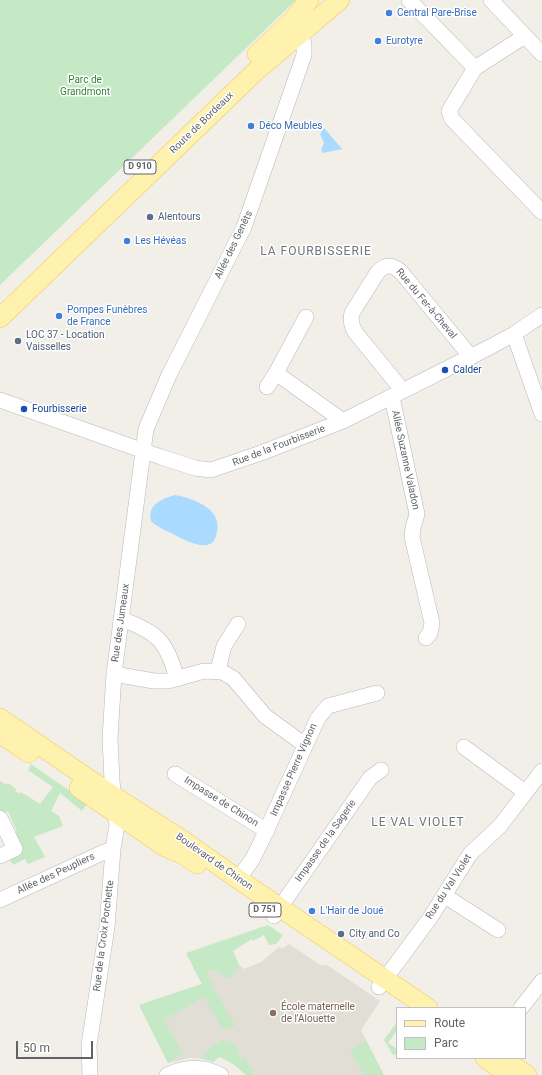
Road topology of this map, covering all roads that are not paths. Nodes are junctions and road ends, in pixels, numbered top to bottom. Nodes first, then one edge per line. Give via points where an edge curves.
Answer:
1 (309, 0) edge
2 (340, 0) edge
3 (410, 0) edge
4 (491, 0) edge
5 (299, 34) junction
6 (525, 36) junction
7 (542, 54) edge
8 (475, 68) junction
9 (542, 212) edge
10 (0, 303) edge
11 (542, 315) edge
12 (306, 317) dead end
13 (0, 318) edge
14 (514, 334) junction
15 (471, 357) junction
16 (276, 373) junction
17 (267, 387) dead end
18 (398, 394) junction
19 (0, 400) edge
20 (542, 414) edge
21 (343, 421) junction
22 (144, 450) junction
23 (121, 619) junction
24 (238, 624) dead end
25 (426, 638) dead end
26 (218, 670) junction
27 (114, 674) junction
28 (177, 679) junction
29 (377, 693) dead end
30 (0, 718) edge
31 (0, 734) edge
32 (305, 745) junction
33 (464, 747) dead end
34 (381, 770) dead end
35 (542, 771) edge
36 (175, 774) dead end
37 (525, 792) junction
38 (116, 806) junction
39 (0, 818) edge
40 (267, 831) junction
41 (113, 849) junction
42 (0, 856) edge
43 (238, 879) junction
44 (445, 896) junction
45 (0, 900) edge
46 (277, 912) junction
47 (498, 930) dead end
48 (542, 981) edge
49 (382, 983) junction
50 (410, 1007) edge
51 (426, 1007) edge
52 (522, 1007) edge
53 (485, 1059) edge
54 (503, 1059) edge
55 (90, 1075) edge
56 (167, 1075) edge
57 (221, 1075) edge
58 (509, 1075) edge
59 (527, 1075) edge

1 - 10 main road, Route de Bordeaux / D 910 via 292,21
2 - 5 main road, Route de Bordeaux / D 910
3 - 8 street
4 - 6 street
5 - 13 main road, Route de Bordeaux / D 910 via 245,82
5 - 22 street, Allée des Genêts via 305,50 244,227 151,413
6 - 7 street
6 - 8 street
8 - 9 street via 450,107 450,115
11 - 14 street, Rue de la Fourbisserie
12 - 16 street
14 - 15 street, Rue de la Fourbisserie
14 - 20 street
15 - 18 street, Rue de la Fourbisserie
15 - 18 street, Rue du Fer-à-Cheval via 396,267 382,268 350,318 355,332
16 - 17 street
16 - 21 street
18 - 21 street, Rue de la Fourbisserie
18 - 25 street, Allée Suzanne Valadon via 417,514 412,537 432,623
19 - 22 street, Rue de la Fourbisserie
21 - 22 street, Rue de la Fourbisserie via 211,470 195,468
22 - 23 street, Rue des Jumeaux
23 - 27 street, Rue des Jumeaux
23 - 28 street via 140,626 160,639 170,656
24 - 26 street via 224,646
26 - 28 street via 204,671
26 - 32 street via 233,678 270,721
27 - 28 street via 154,681
27 - 38 street, Rue des Jumeaux via 110,738
29 - 32 street, Impasse Pierre Vignon via 328,706 318,718
30 - 38 main road, Boulevard de Chinon / D 751
31 - 38 main road, Boulevard de Chinon / D 751
32 - 40 street, Impasse Pierre Vignon
33 - 37 street
34 - 46 street, Impasse de la Sagerie via 370,778
35 - 37 street, Rue du Val Violet
36 - 40 street, Impasse de Chinon
37 - 44 street, Rue du Val Violet via 500,826 470,854
38 - 41 street, Rue de la Croix Porchette
38 - 43 main road, Boulevard de Chinon / D 751 via 181,838
38 - 46 main road, Boulevard de Chinon / D 751 via 165,847 182,854
39 - 42 street via 15,849
40 - 43 street, Impasse Pierre Vignon via 252,860
41 - 45 street, Allée des Peupliers
41 - 55 street, Rue de la Croix Porchette via 107,927 89,1045
43 - 46 main road, Boulevard de Chinon / D 751
44 - 47 street
44 - 49 street, Rue du Val Violet
46 - 49 main road, Boulevard de Chinon / D 751
48 - 52 street
49 - 50 main road, Boulevard de Chinon / D 751
49 - 51 main road, Boulevard de Chinon / D 751
53 - 58 main road
54 - 59 main road
56 - 57 street via 199,1067

